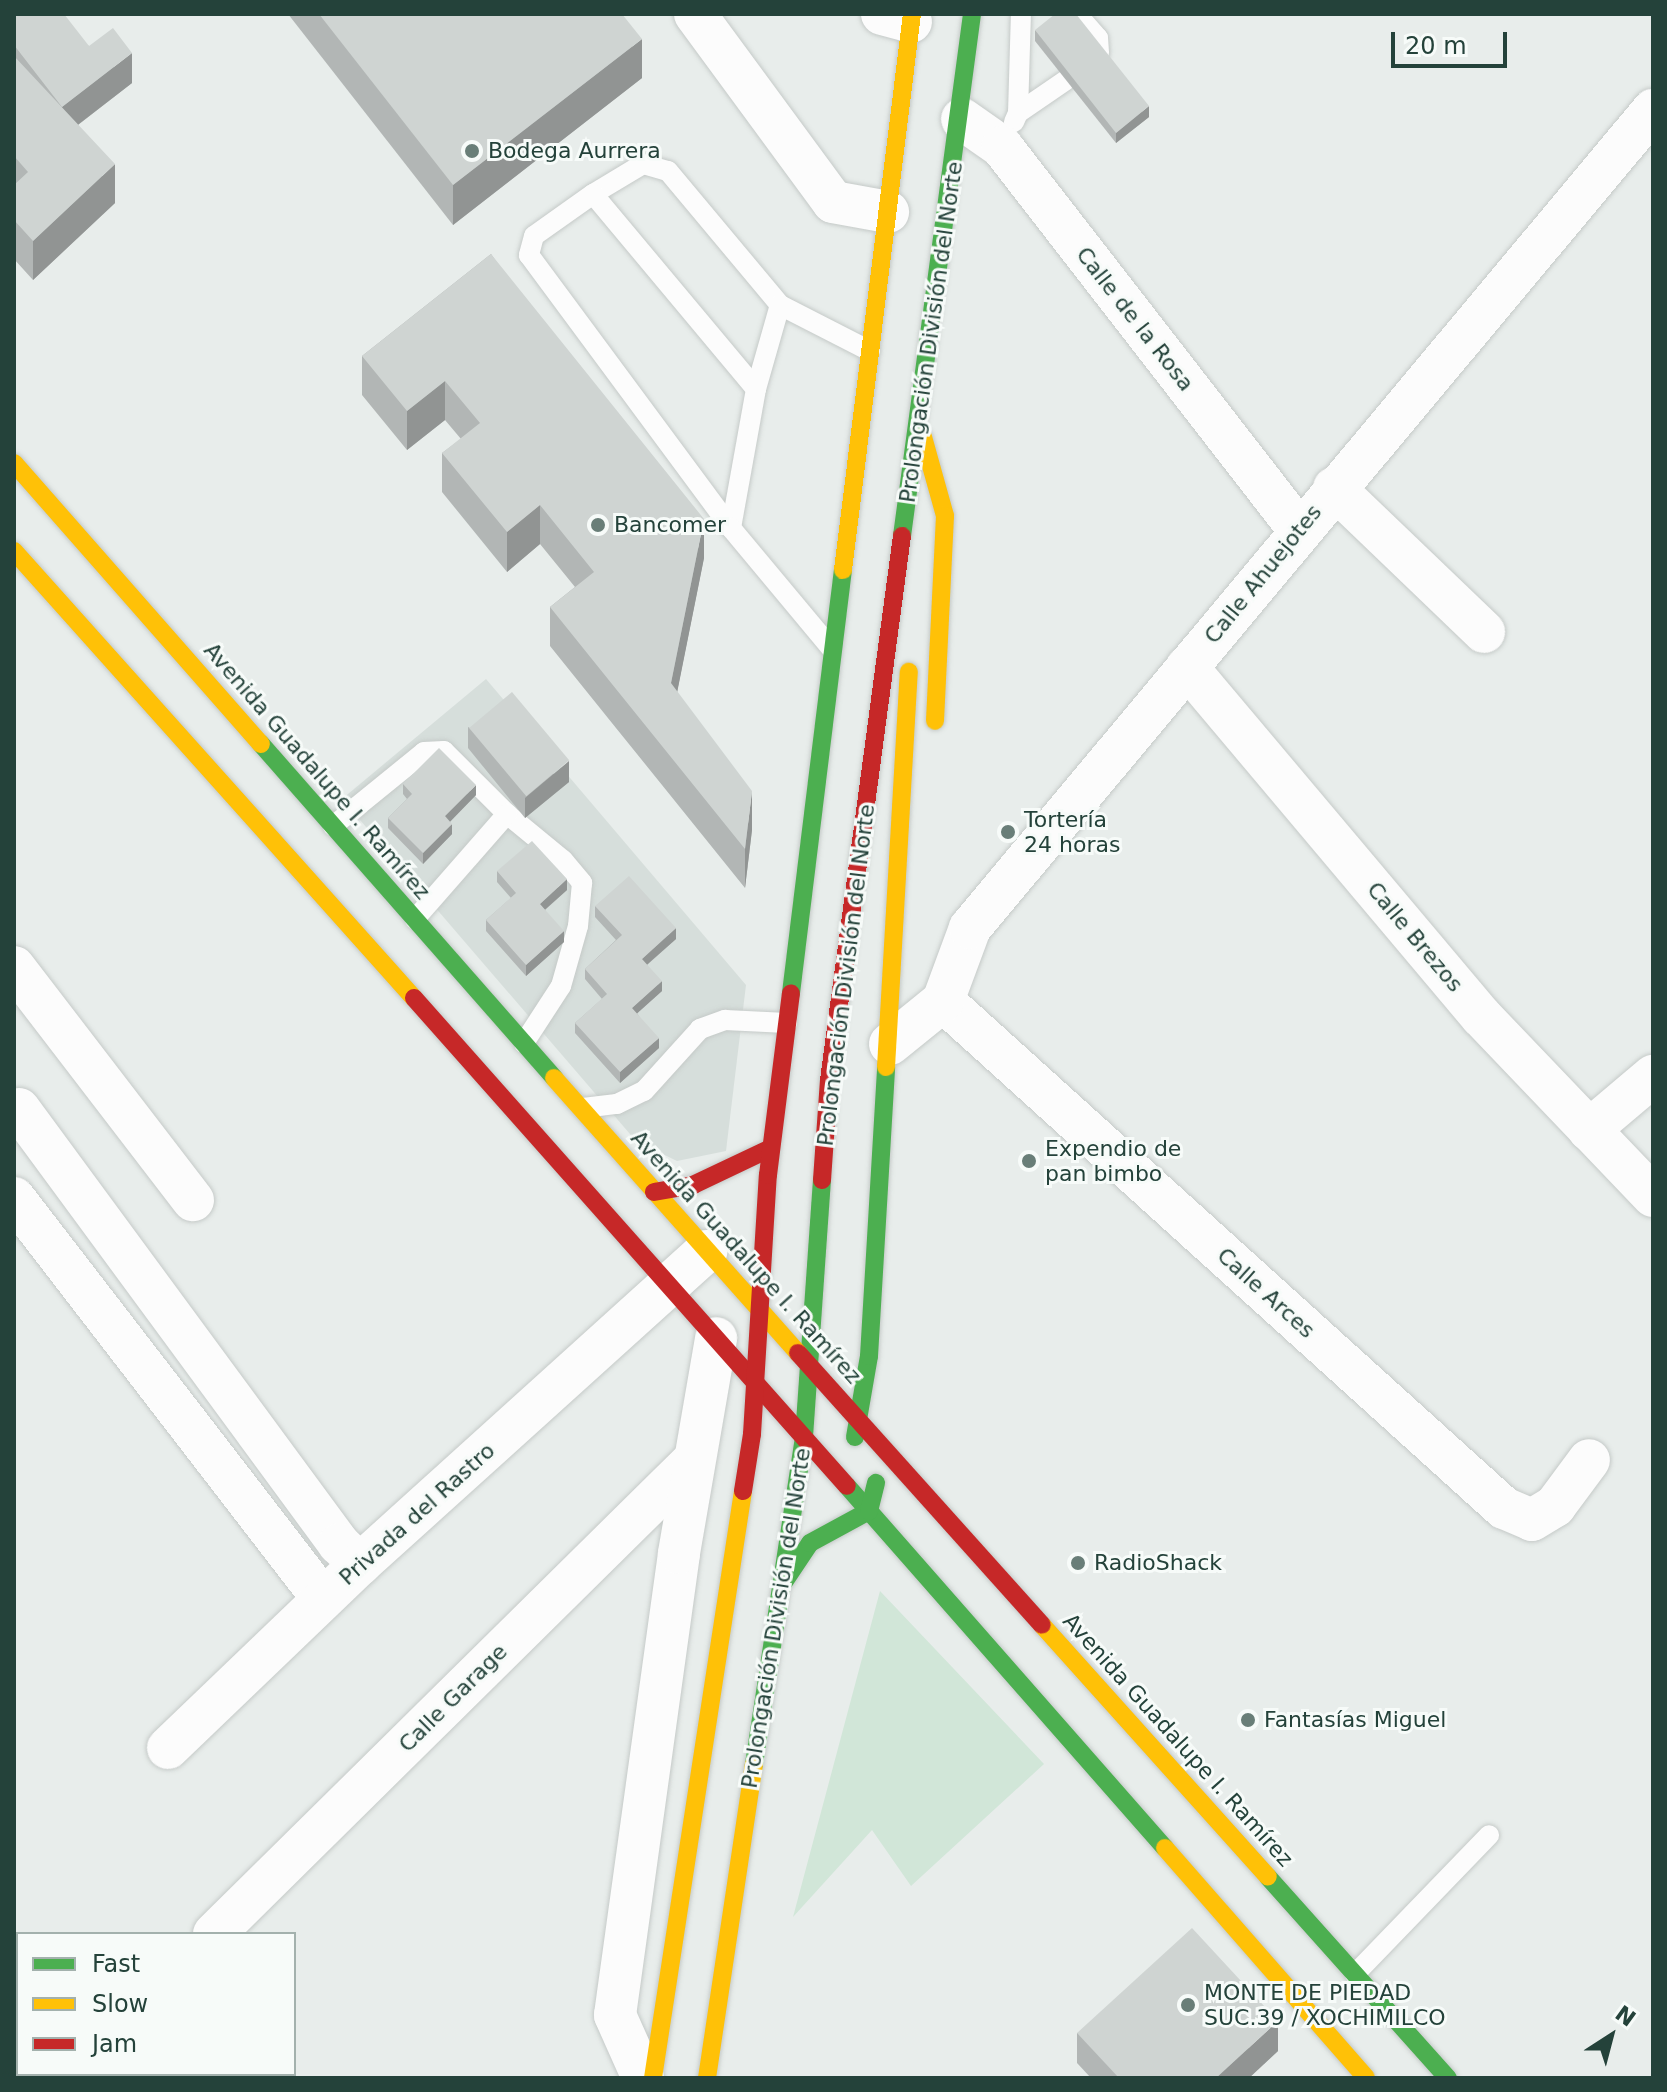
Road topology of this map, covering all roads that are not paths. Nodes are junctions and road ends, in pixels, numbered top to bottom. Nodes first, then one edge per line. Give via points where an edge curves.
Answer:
1 (695, 14) edge
2 (972, 14) edge
3 (1021, 14) edge
4 (1077, 14) edge
5 (902, 17) edge
6 (1099, 53) edge
7 (1066, 80) edge
8 (1653, 110) edge
9 (962, 119) junction
10 (1010, 130) junction
11 (593, 194) junction
12 (888, 212) junction
13 (780, 305) junction
14 (870, 351) junction
15 (756, 389) junction
16 (918, 415) junction
17 (14, 463) edge
18 (1334, 488) junction
19 (890, 491) dead end
20 (905, 509) junction
21 (731, 528) junction
22 (1298, 529) junction
23 (14, 551) edge
24 (913, 613) dead end
25 (1484, 632) dead end
26 (911, 645) dead end
27 (833, 650) junction
28 (1187, 667) junction
29 (934, 735) dead end
30 (507, 814) junction
31 (333, 826) junction
32 (415, 919) junction
33 (14, 967) edge
34 (918, 1019) junction
35 (787, 1023) junction
36 (524, 1043) junction
37 (1653, 1076) edge
38 (581, 1108) junction
39 (19, 1109) dead end
40 (1589, 1130) junction
41 (771, 1148) junction
42 (654, 1192) junction
43 (1653, 1196) edge
44 (14, 1198) edge
45 (193, 1200) dead end
46 (707, 1251) junction
47 (670, 1284) junction
48 (759, 1308) junction
49 (716, 1338) junction
50 (812, 1366) junction
51 (755, 1382) junction
52 (888, 1417) dead end
53 (859, 1419) junction
54 (804, 1437) junction
55 (885, 1448) junction
56 (1589, 1460) dead end
57 (692, 1462) junction
58 (843, 1482) junction
59 (869, 1511) junction
60 (360, 1564) junction
61 (780, 1587) junction
62 (323, 1599) junction
63 (168, 1748) dead end
64 (1489, 1835) dead end
65 (216, 1932) edge
66 (1355, 1974) junction
67 (643, 2078) edge
68 (653, 2078) edge
69 (707, 2078) edge
70 (1366, 2078) edge
71 (1448, 2078) edge

1 - 12 street via 833,202
2 - 9 main road, Prolongación División del Norte
3 - 10 lane
4 - 6 lane via 1098,38
5 - 12 main road
7 - 10 lane
8 - 18 street, Calle Ahuejotes
9 - 10 street, Calle de la Rosa
9 - 16 main road, Prolongación División del Norte
10 - 22 street, Calle de la Rosa
11 - 13 lane via 643,164 668,171
11 - 15 lane
11 - 21 lane via 534,236 529,255
12 - 14 main road
13 - 14 lane
13 - 15 lane
14 - 27 main road
15 - 21 lane
16 - 20 main road, Prolongación División del Norte
16 - 29 main road via 945,516
17 - 31 main road, Avenida Guadalupe I. Ramírez
18 - 22 street, Calle Ahuejotes
18 - 25 street
19 - 20 main road
20 - 24 main road via 916,549
20 - 50 main road, Prolongación División del Norte via 829,1080
21 - 27 lane
22 - 28 street, Calle Ahuejotes
23 - 47 main road
26 - 34 main road
27 - 35 main road
28 - 34 street, Calle Ahuejotes via 970,928
28 - 40 street, Calle Brezos via 1481,1016
30 - 31 lane via 444,751 424,752
30 - 32 lane
30 - 36 lane via 563,860 582,883 578,926 561,986
31 - 32 main road, Avenida Guadalupe I. Ramírez
32 - 36 main road, Avenida Guadalupe I. Ramírez
33 - 45 street
34 - 53 main road
34 - 56 street, Calle Arces via 1504,1508 1532,1520 1555,1506
35 - 38 lane via 725,1020 700,1029 644,1091 617,1104
35 - 41 main road
36 - 38 main road, Avenida Guadalupe I. Ramírez
37 - 40 street
38 - 42 main road, Avenida Guadalupe I. Ramírez
39 - 60 street via 339,1544
40 - 43 street, Calle Brezos
41 - 42 main road via 693,1185
41 - 48 main road
42 - 46 main road, Avenida Guadalupe I. Ramírez
44 - 62 street
46 - 47 street, Privada del Rastro
46 - 48 main road, Avenida Guadalupe I. Ramírez
47 - 49 main road
47 - 60 street, Privada del Rastro
48 - 50 main road, Avenida Guadalupe I. Ramírez
48 - 51 main road
49 - 51 main road
49 - 57 street
50 - 53 main road, Avenida Guadalupe I. Ramírez
50 - 54 main road, Prolongación División del Norte
51 - 54 main road
51 - 68 main road via 752,1434
52 - 55 main road
53 - 55 main road, Avenida Guadalupe I. Ramírez
53 - 58 main road
54 - 58 main road
54 - 61 main road, Prolongación División del Norte
55 - 59 main road
55 - 66 main road, Avenida Guadalupe I. Ramírez
57 - 65 street, Calle Garage
57 - 67 street via 615,2015
58 - 59 main road
59 - 61 main road via 810,1543
59 - 70 main road
60 - 62 street, Privada del Rastro
61 - 69 main road, Prolongación División del Norte
62 - 63 street, Privada del Rastro
64 - 66 lane
66 - 71 main road, Avenida Guadalupe I. Ramírez

